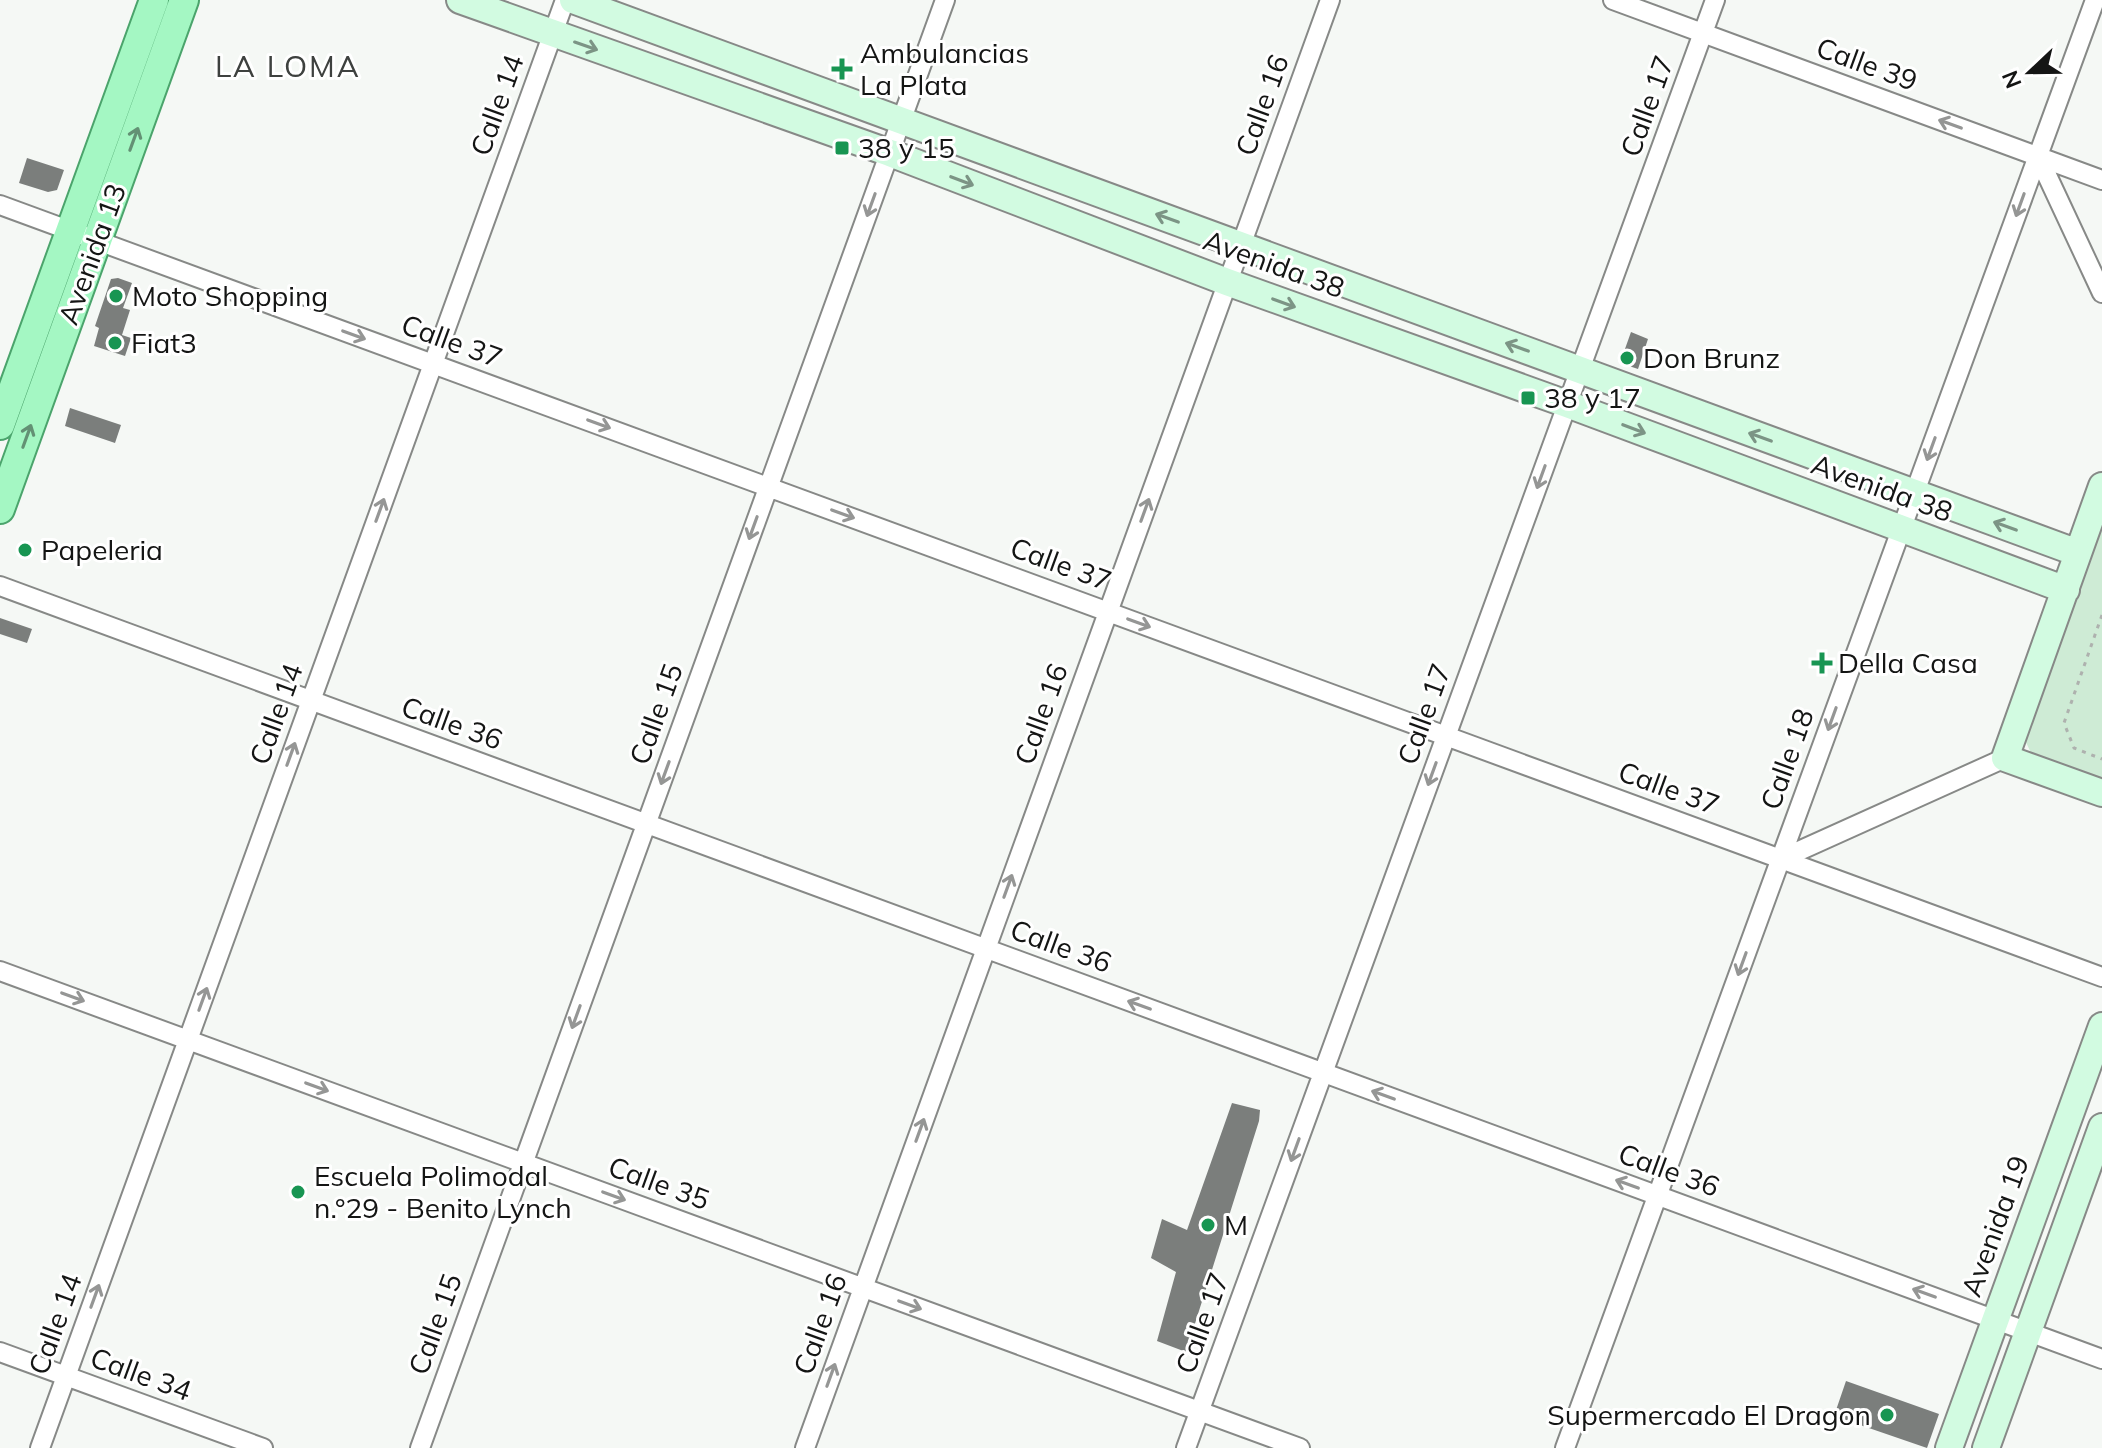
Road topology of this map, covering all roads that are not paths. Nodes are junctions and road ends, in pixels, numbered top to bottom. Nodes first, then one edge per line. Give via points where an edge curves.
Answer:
1 (154, 0) edge
2 (184, 0) edge
3 (460, 0) edge
4 (565, 0) edge
5 (573, 0) edge
6 (945, 0) edge
7 (1330, 0) edge
8 (1613, 0) edge
9 (1715, 0) edge
10 (2095, 0) edge
11 (1703, 33) junction
12 (552, 34) junction
13 (901, 121) junction
14 (890, 153) junction
15 (2038, 156) junction
16 (2102, 180) edge
17 (0, 205) edge
18 (70, 231) junction
19 (97, 241) junction
20 (1241, 245) junction
21 (1227, 282) junction
22 (2102, 293) edge
23 (433, 364) junction
24 (1580, 370) junction
25 (1567, 404) junction
26 (0, 425) edge
27 (2102, 486) edge
28 (768, 487) junction
29 (1914, 493) junction
30 (0, 509) edge
31 (1901, 530) junction
32 (2078, 553) junction
33 (0, 586) edge
34 (2066, 590) junction
35 (1108, 612) junction
36 (311, 700) junction
37 (1446, 736) junction
38 (2005, 758) junction
39 (2102, 793) edge
40 (646, 824) junction
41 (1781, 859) junction
42 (986, 948) junction
43 (0, 971) edge
44 (2102, 977) edge
45 (2102, 1026) edge
46 (188, 1039) junction
47 (1323, 1073) junction
48 (2102, 1127) edge
49 (523, 1163) junction
50 (1657, 1196) junction
51 (863, 1288) junction
52 (1995, 1320) junction
53 (2028, 1332) junction
54 (0, 1352) edge
55 (2102, 1359) edge
56 (66, 1376) junction
57 (1199, 1411) junction
58 (40, 1448) edge
59 (263, 1448) edge
60 (420, 1448) edge
61 (805, 1448) edge
62 (1186, 1448) edge
63 (1300, 1448) edge
64 (1565, 1448) edge
65 (1949, 1448) edge
66 (1986, 1448) edge

1 - 18 main road, Avenida 13
19 -> 2 main road, Avenida 13
3 - 12 main road, Avenida 38
4 - 12 street, Calle 14
5 - 13 main road, Avenida 38
6 - 13 street, Calle 15
7 - 20 street, Calle 16
8 - 11 street, Calle 39
9 - 11 street, Calle 17
10 - 15 street, Calle 18
15 -> 11 street, Calle 39
11 - 24 street, Calle 17
12 -> 14 main road, Avenida 38
12 - 23 street, Calle 14
13 - 14 street, Calle 15
20 -> 13 main road, Avenida 38
14 -> 21 main road, Avenida 38
14 -> 28 street, Calle 15
15 - 16 street, Calle 39
15 - 22 street
15 -> 29 street, Calle 18
17 - 18 street, Calle 37
18 - 19 street, Calle 37
18 - 26 main road, Avenida 13
19 -> 23 street, Calle 37
30 -> 19 main road, Avenida 13
20 - 21 street, Calle 16
24 -> 20 main road, Avenida 38
21 -> 25 main road, Avenida 38
35 -> 21 street, Calle 16
23 -> 28 street, Calle 37
36 -> 23 street, Calle 14
24 - 25 street, Calle 17
29 -> 24 main road, Avenida 38
25 -> 31 main road, Avenida 38
25 -> 37 street, Calle 17
27 - 32 main road
28 -> 35 street, Calle 37
28 -> 40 street, Calle 15
29 - 31 street, Calle 18
32 -> 29 main road, Avenida 38
31 - 34 main road, Avenida 38
31 -> 41 street, Calle 18
32 - 34 main road
33 - 36 street, Calle 36
34 - 38 main road
35 -> 37 street, Calle 37
42 -> 35 street, Calle 16
36 - 40 street, Calle 36
46 -> 36 street, Calle 14
37 - 41 street, Calle 37
37 -> 47 street, Calle 17
38 - 39 main road
38 - 41 street
40 - 42 street, Calle 36
40 -> 49 street, Calle 15
41 - 44 street, Calle 37
41 -> 50 street, Calle 18
47 -> 42 street, Calle 36
51 -> 42 street, Calle 16
43 -> 46 street, Calle 35
45 - 52 main road, Avenida 19
46 -> 49 street, Calle 35
56 -> 46 street, Calle 14
50 -> 47 street, Calle 36
47 -> 57 street, Calle 17
48 - 53 main road
49 -> 51 street, Calle 35
49 - 60 street, Calle 15
52 -> 50 street, Calle 36
50 - 64 street, Calle 18
51 -> 57 street, Calle 35
61 -> 51 street, Calle 16
52 - 53 street, Calle 36
52 - 65 main road, Avenida 19
53 - 55 street, Calle 36
53 - 66 main road
54 - 56 street, Calle 34
56 - 58 street, Calle 14
56 - 59 street, Calle 34
57 - 62 street, Calle 17
57 - 63 street, Calle 35

